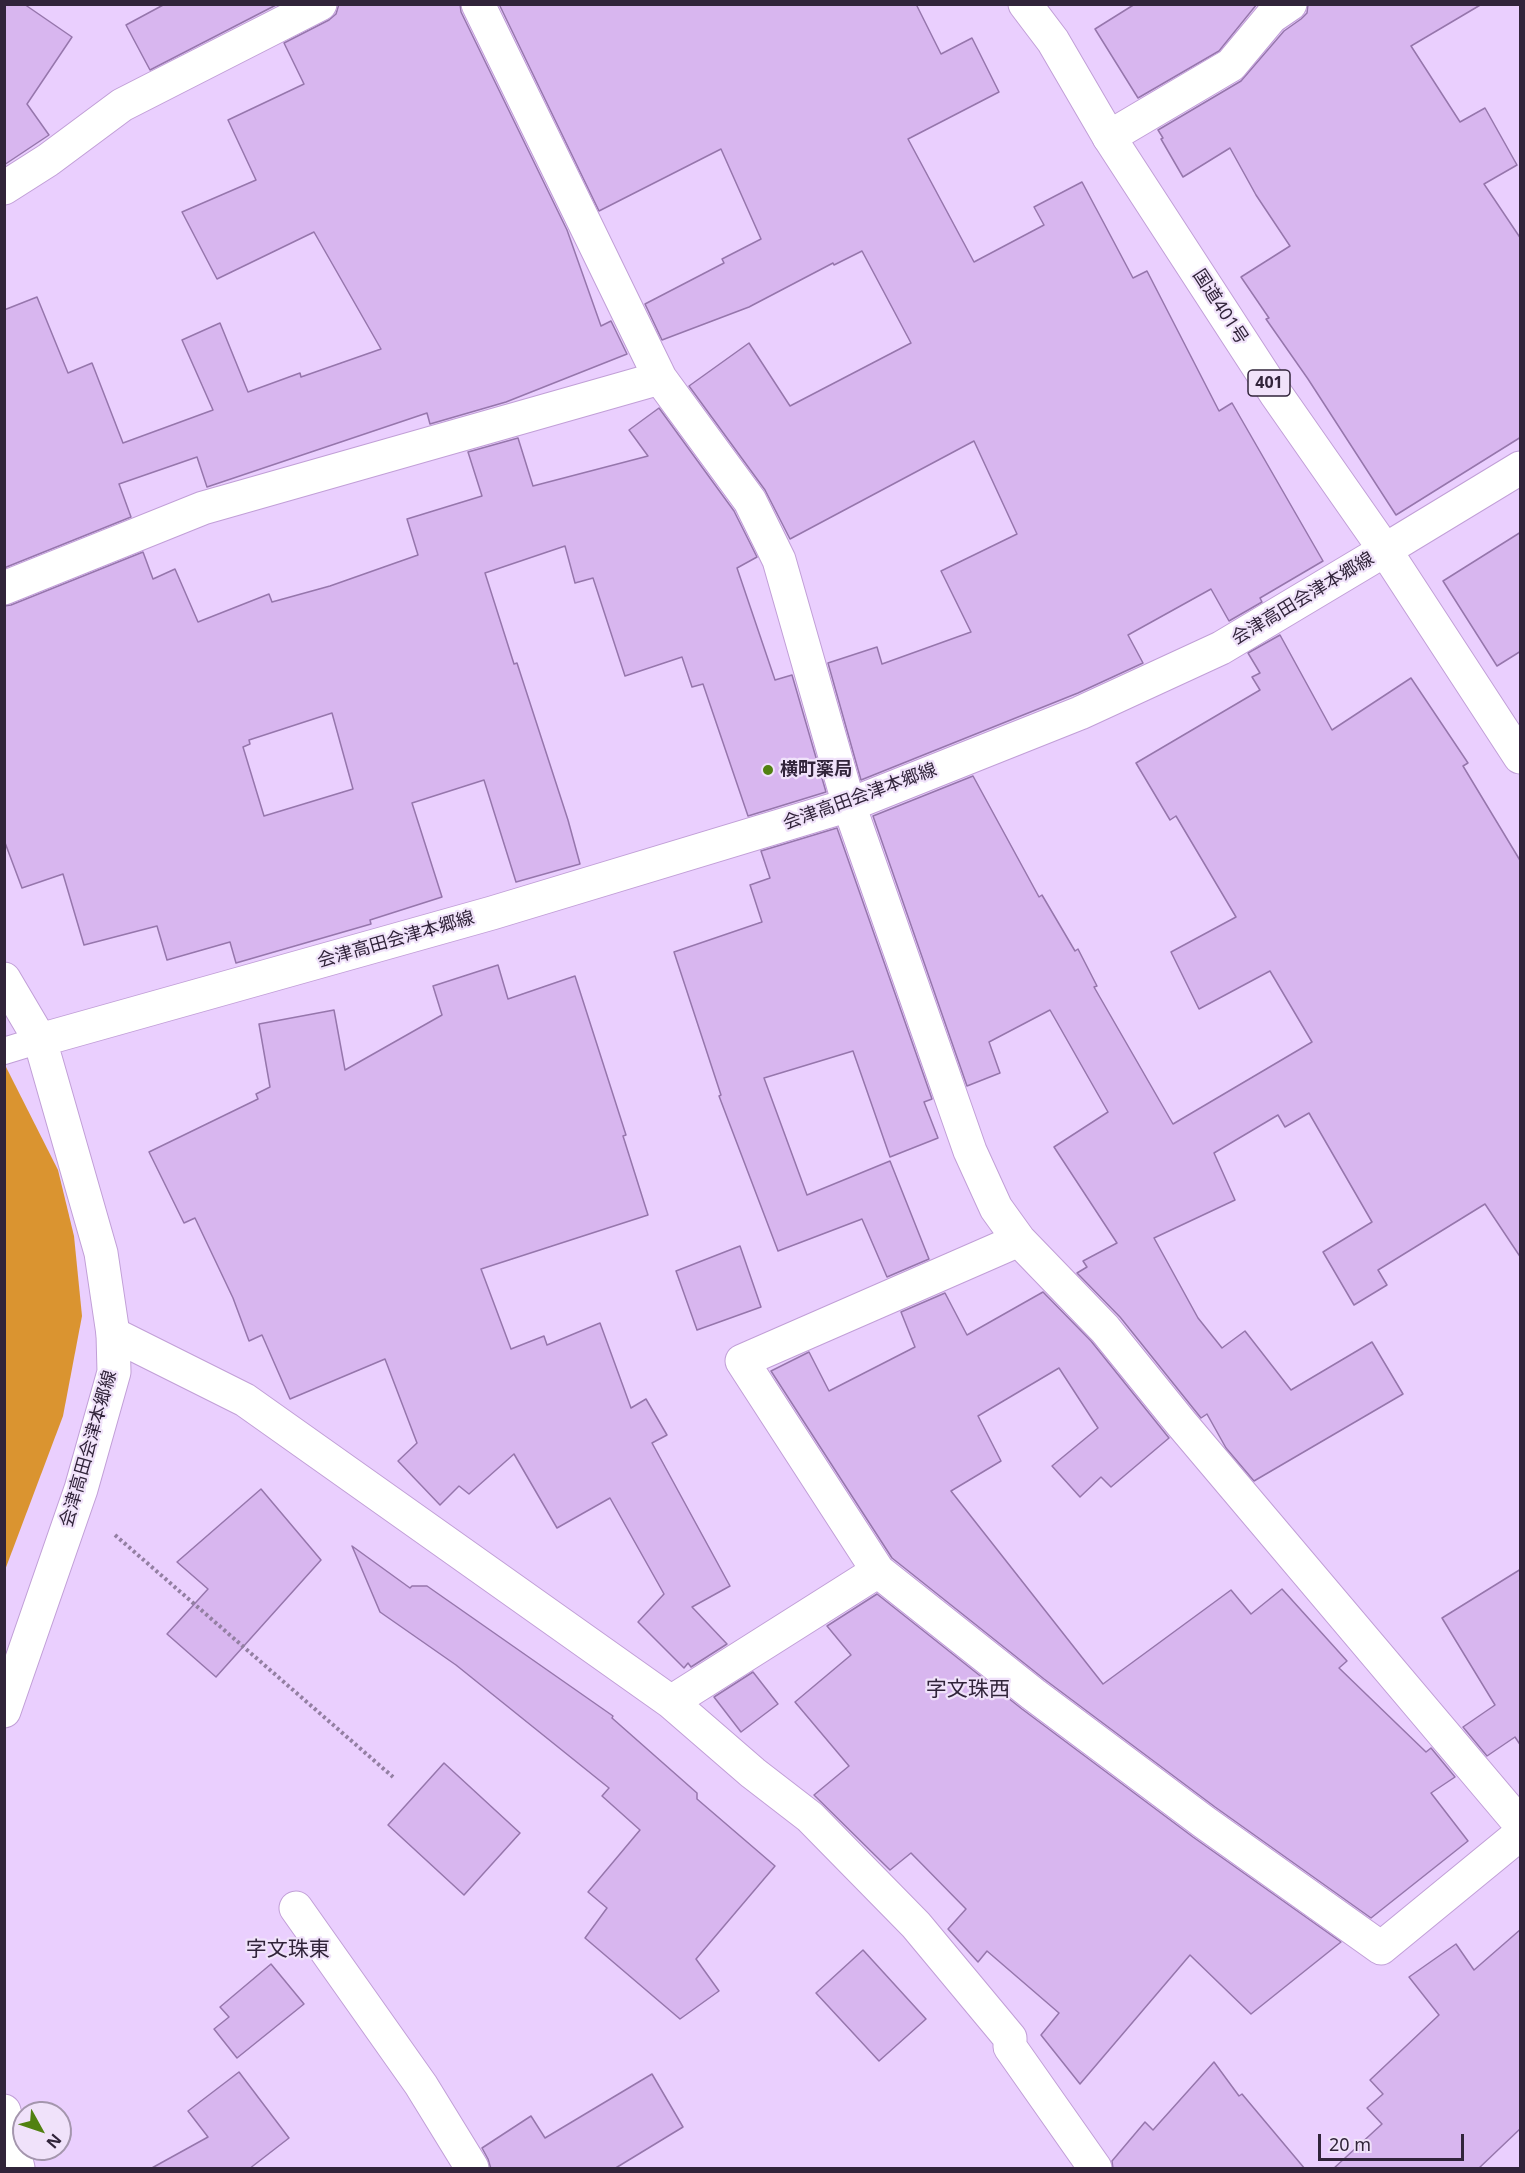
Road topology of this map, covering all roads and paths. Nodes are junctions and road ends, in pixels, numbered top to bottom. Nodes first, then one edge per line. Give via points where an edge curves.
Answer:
1 (320, 4) edge
2 (478, 4) edge
3 (1025, 4) edge
4 (1290, 4) edge
5 (1109, 137) junction
6 (4, 188) edge
7 (660, 378) junction
8 (1521, 468) edge
9 (1385, 550) junction
10 (4, 588) edge
11 (1521, 757) edge
12 (849, 805) junction
13 (4, 979) edge
14 (40, 1040) junction
15 (4, 1051) edge
16 (1019, 1240) junction
17 (113, 1334) junction
18 (115, 1535) dead end
19 (878, 1571) junction
20 (671, 1702) junction
21 (4, 1711) edge
22 (393, 1777) dead end
23 (1521, 1824) edge
24 (1521, 1834) edge
25 (296, 1908) dead end
26 (4, 2111) edge
27 (18, 2169) edge
28 (472, 2169) edge
29 (1095, 2169) edge

1 - 6 main road via 122,105
2 - 7 main road
3 - 5 main road, 国道401号 / 401 via 1053,41
4 - 5 main road via 1271,17 1231,65
5 - 9 main road, 国道401号 / 401 via 1276,394
7 - 10 main road via 202,508
7 - 12 main road via 750,501 779,560
8 - 9 main road, 会津高田会津本郷線
9 - 11 main road, 国道401号 / 401
9 - 12 main road, 会津高田会津本郷線 via 1221,648 1080,713
12 - 14 main road, 会津高田会津本郷線 via 492,913
12 - 16 main road via 970,1151 996,1208
13 - 14 main road
14 - 15 lane
14 - 17 main road, 会津高田会津本郷線 via 101,1253
16 - 19 main road via 742,1361
16 - 23 main road via 1105,1329
17 - 20 main road via 245,1400
17 - 21 main road, 会津高田会津本郷線 via 114,1372 81,1489
18 - 22 path
19 - 20 main road
19 - 24 main road via 1185,1808 1381,1948
20 - 29 main road via 810,1817 916,1925 1010,2038 1010,2047
25 - 28 main road via 421,2085
26 - 27 main road

